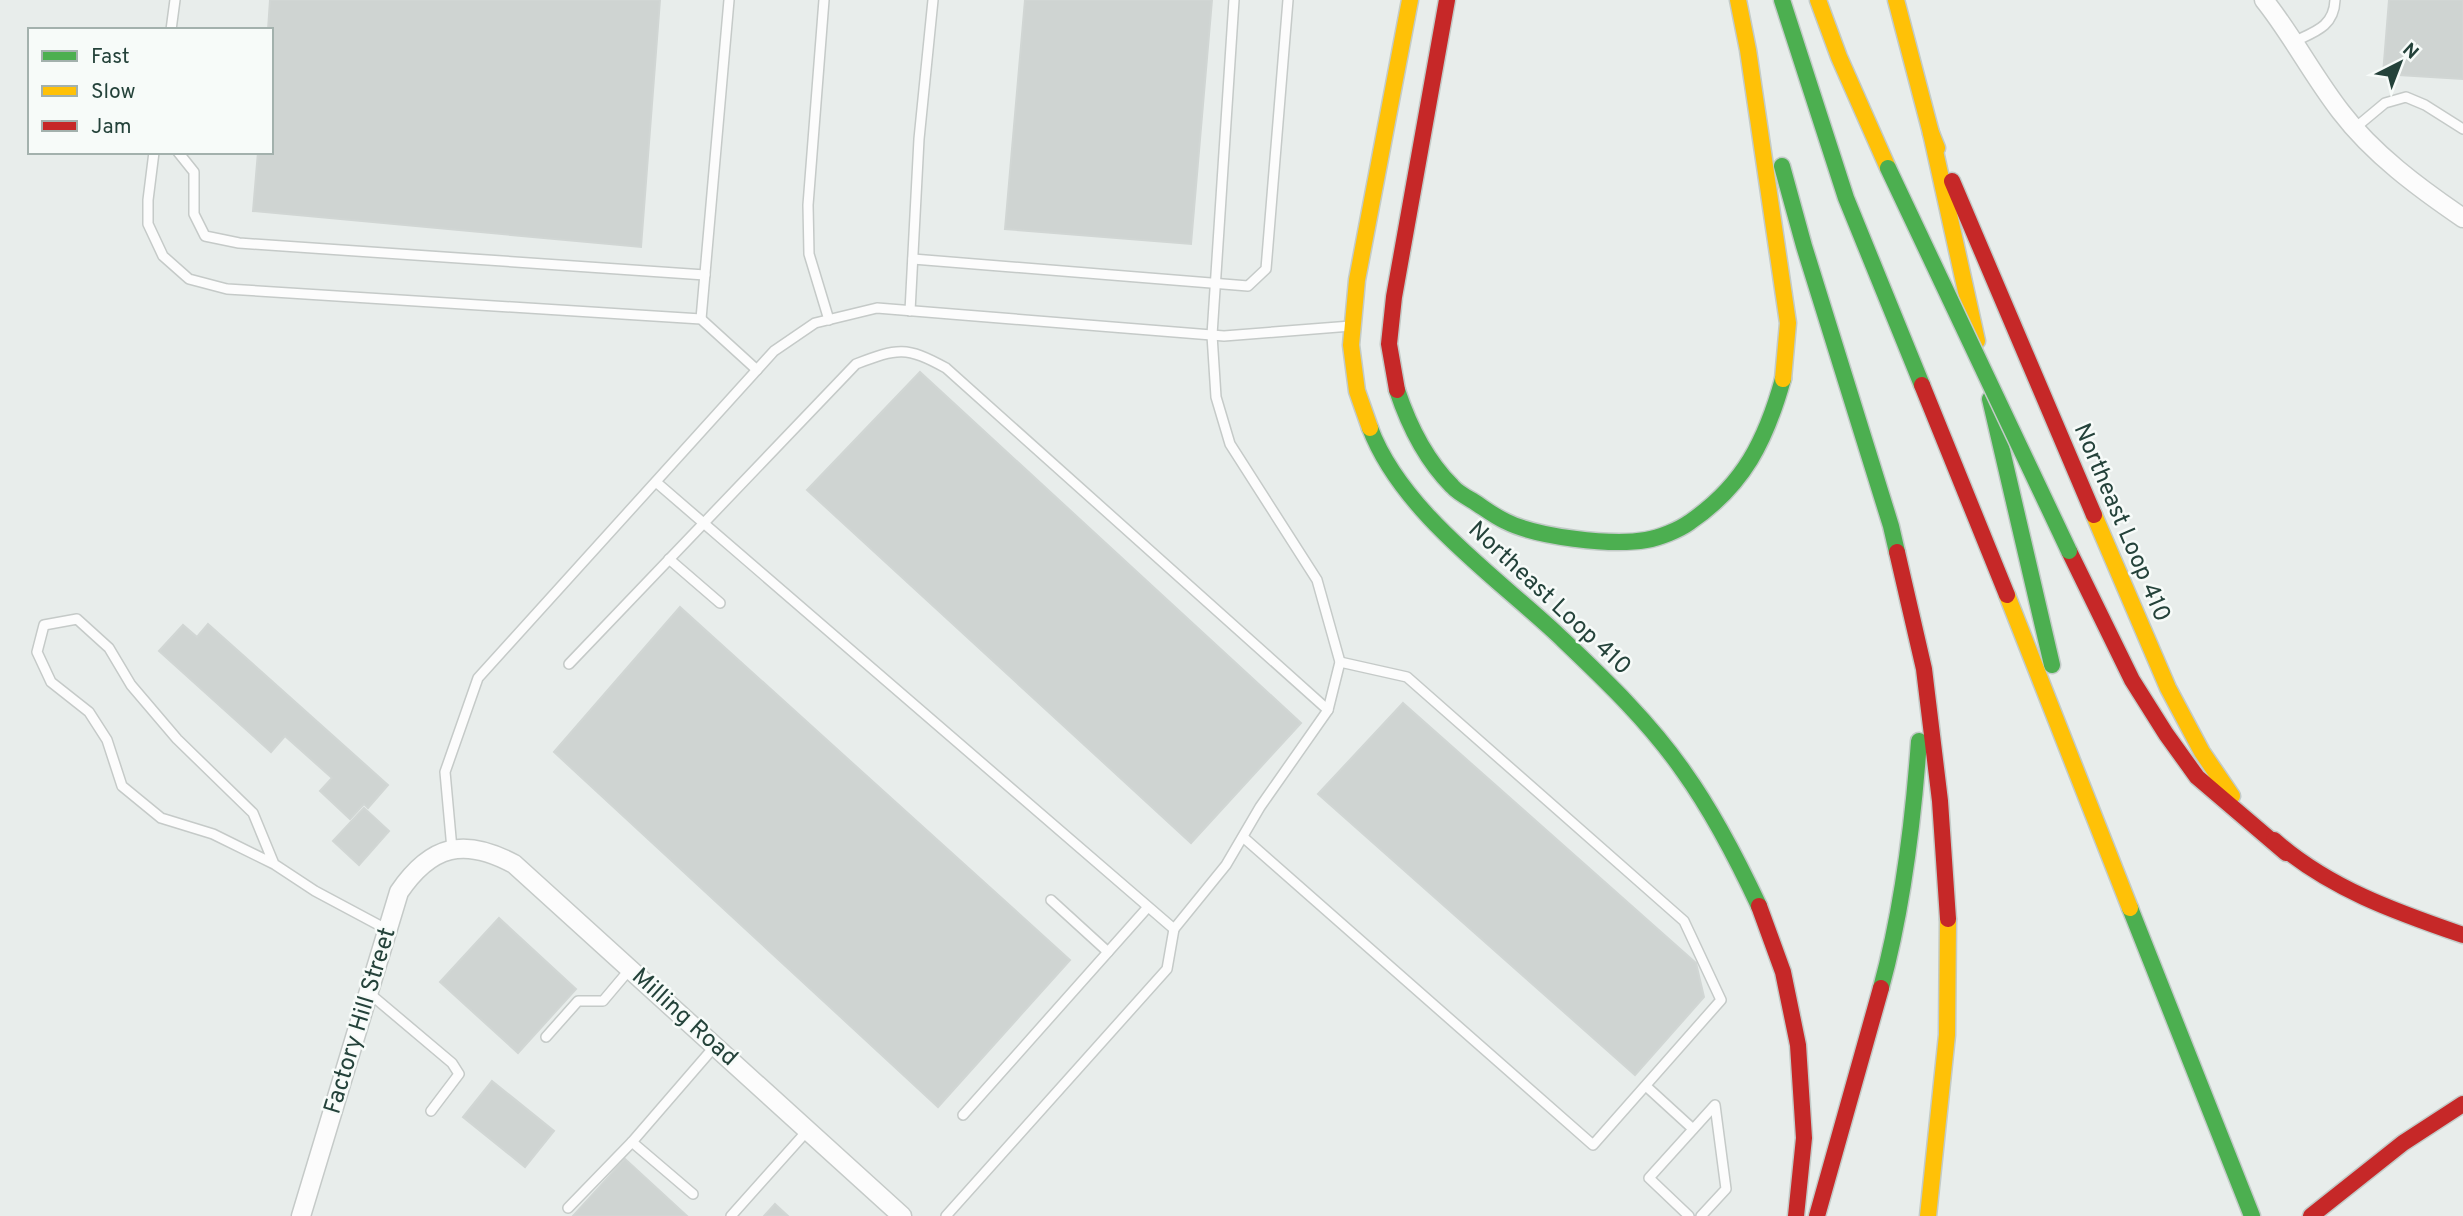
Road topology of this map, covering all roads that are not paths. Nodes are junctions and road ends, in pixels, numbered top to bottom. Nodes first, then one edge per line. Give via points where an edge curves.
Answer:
1 (175, 0) edge
2 (729, 0) edge
3 (824, 0) edge
4 (933, 0) edge
5 (1234, 0) edge
6 (1288, 0) edge
7 (1410, 0) edge
8 (1447, 0) edge
9 (1738, 0) edge
10 (1783, 0) edge
11 (1818, 0) edge
12 (1896, 0) edge
13 (2264, 0) edge
14 (2335, 0) edge
15 (171, 28) edge
16 (2293, 42) junction
17 (1748, 50) junction
18 (2356, 128) junction
19 (2463, 129) edge
20 (1931, 133) junction
21 (155, 154) edge
22 (180, 154) edge
23 (2463, 218) edge
24 (913, 260) junction
25 (705, 275) junction
26 (1215, 284) junction
27 (910, 311) junction
28 (701, 319) junction
29 (829, 320) junction
30 (1353, 326) junction
31 (1212, 335) junction
32 (757, 370) junction
33 (656, 482) junction
34 (704, 523) junction
35 (669, 559) junction
36 (720, 603) dead end
37 (1340, 662) junction
38 (569, 663) dead end
39 (1924, 669) junction
40 (1328, 710) junction
41 (2079, 779) junction
42 (1243, 837) junction
43 (452, 849) junction
44 (2286, 853) junction
45 (274, 864) junction
46 (1051, 900) dead end
47 (1148, 907) junction
48 (1174, 929) junction
49 (388, 930) junction
50 (2463, 935) edge
51 (1108, 952) junction
52 (630, 970) junction
53 (369, 993) junction
54 (546, 1037) dead end
55 (715, 1046) junction
56 (1647, 1087) junction
57 (2463, 1104) edge
58 (431, 1111) dead end
59 (962, 1115) dead end
60 (1693, 1129) junction
61 (807, 1131) junction
62 (632, 1142) junction
63 (693, 1194) dead end
64 (568, 1209) dead end
65 (300, 1216) edge
66 (731, 1216) edge
67 (902, 1216) edge
68 (946, 1216) edge
69 (1689, 1216) edge
70 (1702, 1216) edge
71 (1796, 1216) edge
72 (1817, 1216) edge
73 (1928, 1216) edge
74 (2252, 1216) edge
75 (2311, 1216) edge

1 - 15 lane
2 - 25 lane
3 - 29 lane via 808,205 809,254
4 - 24 lane
5 - 26 lane
6 - 26 lane via 1266,270 1248,286
7 - 30 main road, Northeast Loop 410 via 1357,281
8 - 17 main road via 1394,297 1390,344 1396,388 1426,455 1453,488 1506,522 1551,536 1646,540 1688,524 1734,483 1757,452 1774,411 1785,371 1788,323
9 - 17 main road
10 - 41 main road via 1846,198
11 - 44 main road, bridge via 1888,167 2132,680 2197,777
12 - 20 main road, Northeast Loop 410
13 - 16 street
14 - 16 lane via 2325,28
16 - 18 street
17 - 39 main road via 1891,526
18 - 19 lane via 2385,103 2406,97
18 - 23 street via 2373,148
20 - 41 main road
20 - 44 main road, Northeast Loop 410 via 2168,688 2226,790
21 - 28 lane via 148,224 163,256 189,279 227,289
22 - 25 lane via 194,172 194,214 205,236 239,243
24 - 26 lane
24 - 27 lane
25 - 28 lane
26 - 31 lane
27 - 29 lane via 877,308
27 - 31 lane
28 - 32 lane
29 - 32 lane via 815,323 774,351
30 - 31 lane
30 - 71 main road, Northeast Loop 410 via 1357,391 1373,435 1397,477 1430,519 1635,712 1683,770 1722,831 1758,905 1783,972 1798,1045 1804,1138
31 - 37 lane via 1216,397 1230,444 1317,580
32 - 33 lane
33 - 34 lane
33 - 43 lane via 478,678 445,772
34 - 35 lane
34 - 40 lane via 856,364 891,351 920,354 946,368
34 - 47 lane
35 - 36 lane
35 - 38 lane
37 - 40 lane
37 - 56 lane via 1407,677 1684,920 1721,1000
39 - 72 main road via 1914,807 1892,948
39 - 73 main road via 1940,801 1948,925 1947,1035
40 - 42 lane
41 - 74 main road
42 - 48 lane
42 - 56 lane via 1593,1145
43 - 49 street, Factory Hill Street via 412,873 400,892
43 - 52 street, Milling Road via 475,848 514,864
44 - 50 main road, Northeast Loop 410 via 2404,915
45 - 45 lane via 213,834 161,818 122,786 107,740 89,712 51,682 37,652 44,625 77,619 109,648 131,685 177,739 253,813
45 - 49 lane
46 - 51 lane
47 - 48 lane
47 - 51 lane
48 - 68 lane via 1167,969
49 - 53 street, Factory Hill Street
51 - 59 lane
52 - 54 lane via 603,1002 578,1002
52 - 55 street, Milling Road
53 - 58 lane via 459,1074
53 - 65 street, Factory Hill Street
55 - 61 street, Milling Road
55 - 62 lane
56 - 60 lane
57 - 75 main road via 2381,1157
60 - 69 lane via 1649,1178
60 - 70 lane via 1716,1105 1726,1189
61 - 66 lane
61 - 67 street, Milling Road
62 - 63 lane
62 - 64 lane

